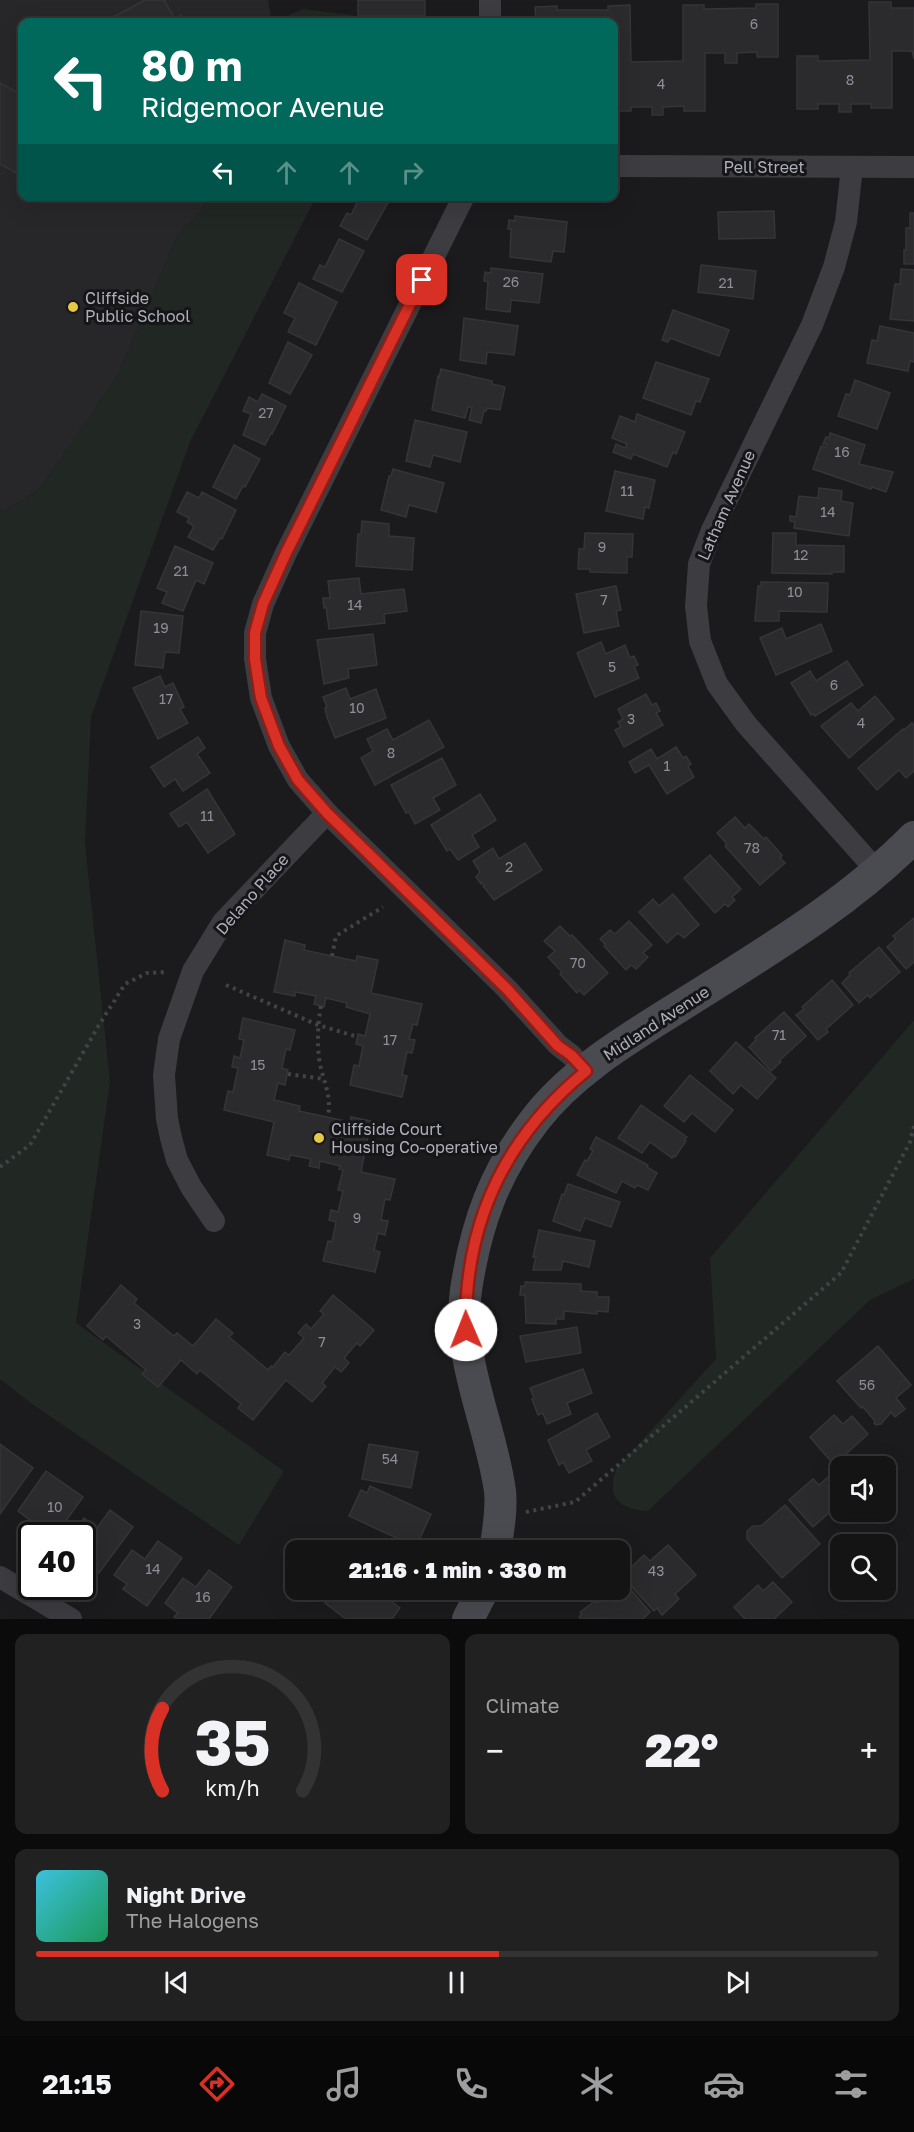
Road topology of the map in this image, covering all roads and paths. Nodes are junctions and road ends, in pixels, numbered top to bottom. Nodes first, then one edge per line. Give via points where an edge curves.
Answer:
1 (490, 0) edge
2 (490, 18) edge
3 (618, 166) edge
4 (852, 167) junction
5 (914, 167) edge
6 (462, 201) edge
7 (327, 813) junction
8 (914, 837) edge
9 (877, 871) junction
10 (382, 907) dead end
11 (332, 956) dead end
12 (193, 971) junction
13 (226, 985) dead end
14 (321, 1006) dead end
15 (318, 1025) junction
16 (358, 1037) dead end
17 (586, 1071) junction
18 (288, 1074) dead end
19 (324, 1079) junction
20 (328, 1117) dead end
21 (914, 1125) edge
22 (0, 1167) edge
23 (214, 1221) dead end
24 (499, 1518) junction
25 (496, 1540) edge
26 (0, 1577) edge
27 (478, 1600) edge
28 (71, 1619) edge
29 (468, 1619) edge

1 - 2 street
3 - 4 street, Pell Street
4 - 5 street, Pell Street
4 - 9 street, Latham Avenue via 846,222 834,267 812,325 712,530 699,564 696,606 700,641 717,684 746,724
6 - 7 street via 286,553 263,604 255,633 261,698 279,746 298,780
7 - 12 street, Delano Place via 223,922
7 - 17 street via 500,981
8 - 9 street, Midland Avenue
9 - 17 street, Midland Avenue via 833,906
10 - 11 path via 336,936
12 - 22 path via 147,973 125,984 30,1145
12 - 23 street, Delano Place via 167,1049 167,1119 177,1160
13 - 15 path
14 - 15 path
15 - 16 path
15 - 19 path
17 - 24 street, Midland Avenue via 536,1118 515,1148 489,1200 471,1258 465,1294 469,1367 494,1458
18 - 19 path
19 - 20 path via 330,1103
21 - 24 path via 910,1142 841,1273 575,1502
24 - 25 street, Midland Avenue
26 - 28 street
27 - 29 street

